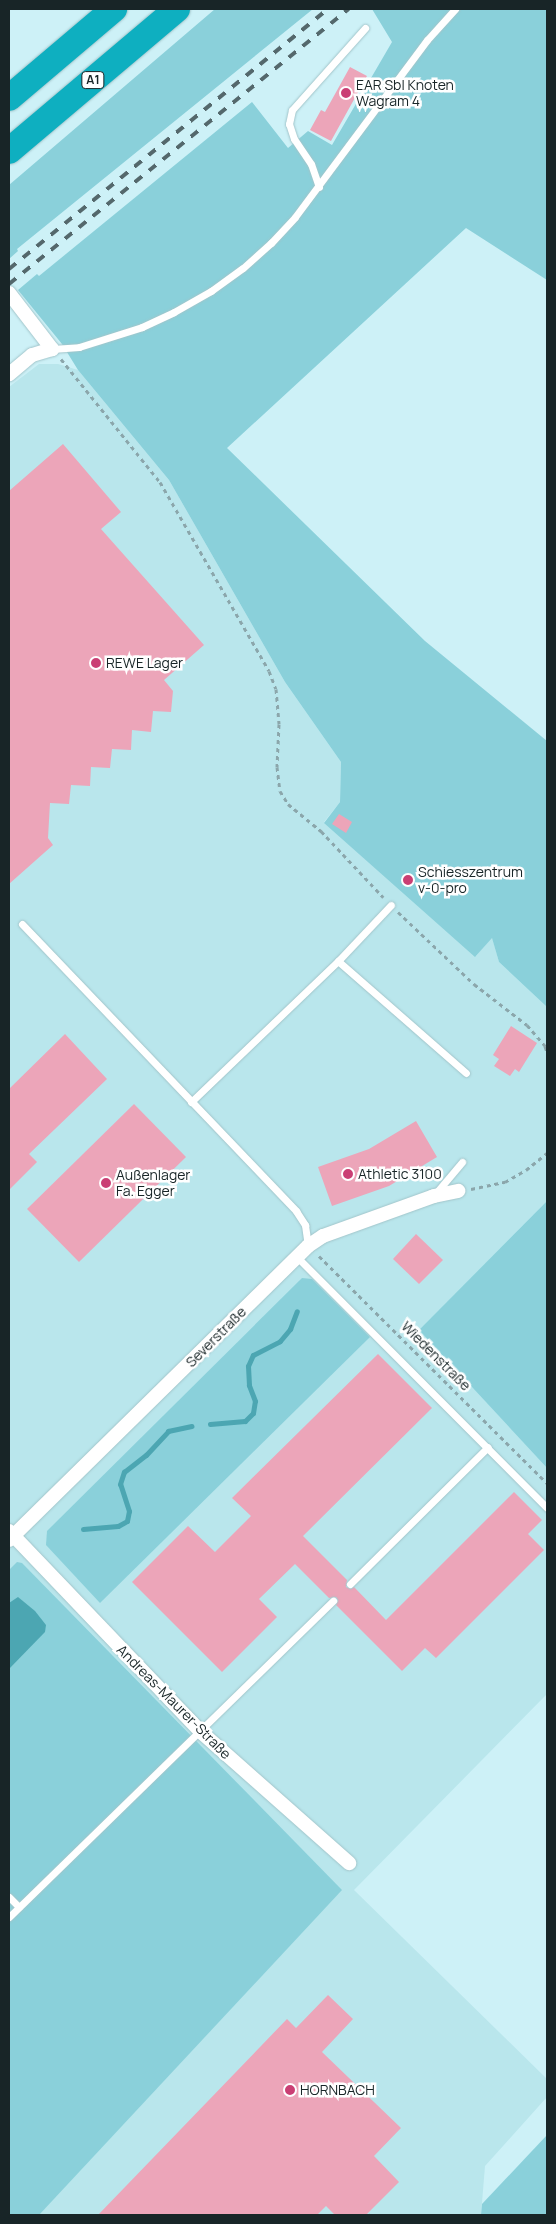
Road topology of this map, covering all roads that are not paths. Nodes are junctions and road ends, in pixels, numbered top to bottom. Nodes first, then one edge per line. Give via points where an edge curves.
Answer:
1 (114, 9) edge
2 (176, 9) edge
3 (456, 9) edge
4 (365, 28) dead end
5 (9, 98) edge
6 (9, 150) edge
7 (320, 187) junction
8 (9, 293) edge
9 (52, 349) junction
10 (9, 374) edge
11 (391, 905) road end
12 (22, 924) dead end
13 (338, 961) junction
14 (466, 1073) dead end
15 (191, 1102) junction
16 (462, 1162) dead end
17 (458, 1191) road end
18 (434, 1196) junction
19 (308, 1246) junction
20 (297, 1257) junction
21 (488, 1447) junction
22 (547, 1508) edge
23 (10, 1536) edge
24 (350, 1584) dead end
25 (333, 1602) dead end
26 (201, 1732) junction
27 (349, 1863) dead end
28 (9, 1897) edge
29 (18, 1908) junction
30 (9, 1917) edge

1 - 5 highway
2 - 6 highway, A1
3 - 7 lane via 427,40
4 - 7 lane via 292,110 289,124 294,139 311,164
7 - 9 lane via 271,243 211,291 142,327 78,347
8 - 9 street
9 - 10 street via 32,355
11 - 13 lane
12 - 15 lane
13 - 14 lane
13 - 15 lane
15 - 19 lane via 296,1211 305,1225
16 - 18 lane
17 - 18 street, Severstraße
18 - 19 street, Severstraße via 323,1236
19 - 20 street, Severstraße
20 - 21 lane
20 - 23 street, Severstraße
21 - 22 lane
21 - 24 lane
23 - 26 street, Andreas-Maurer-Straße
25 - 26 lane
26 - 27 street, Andreas-Maurer-Straße
26 - 29 lane via 178,1750
28 - 29 lane
29 - 30 lane

